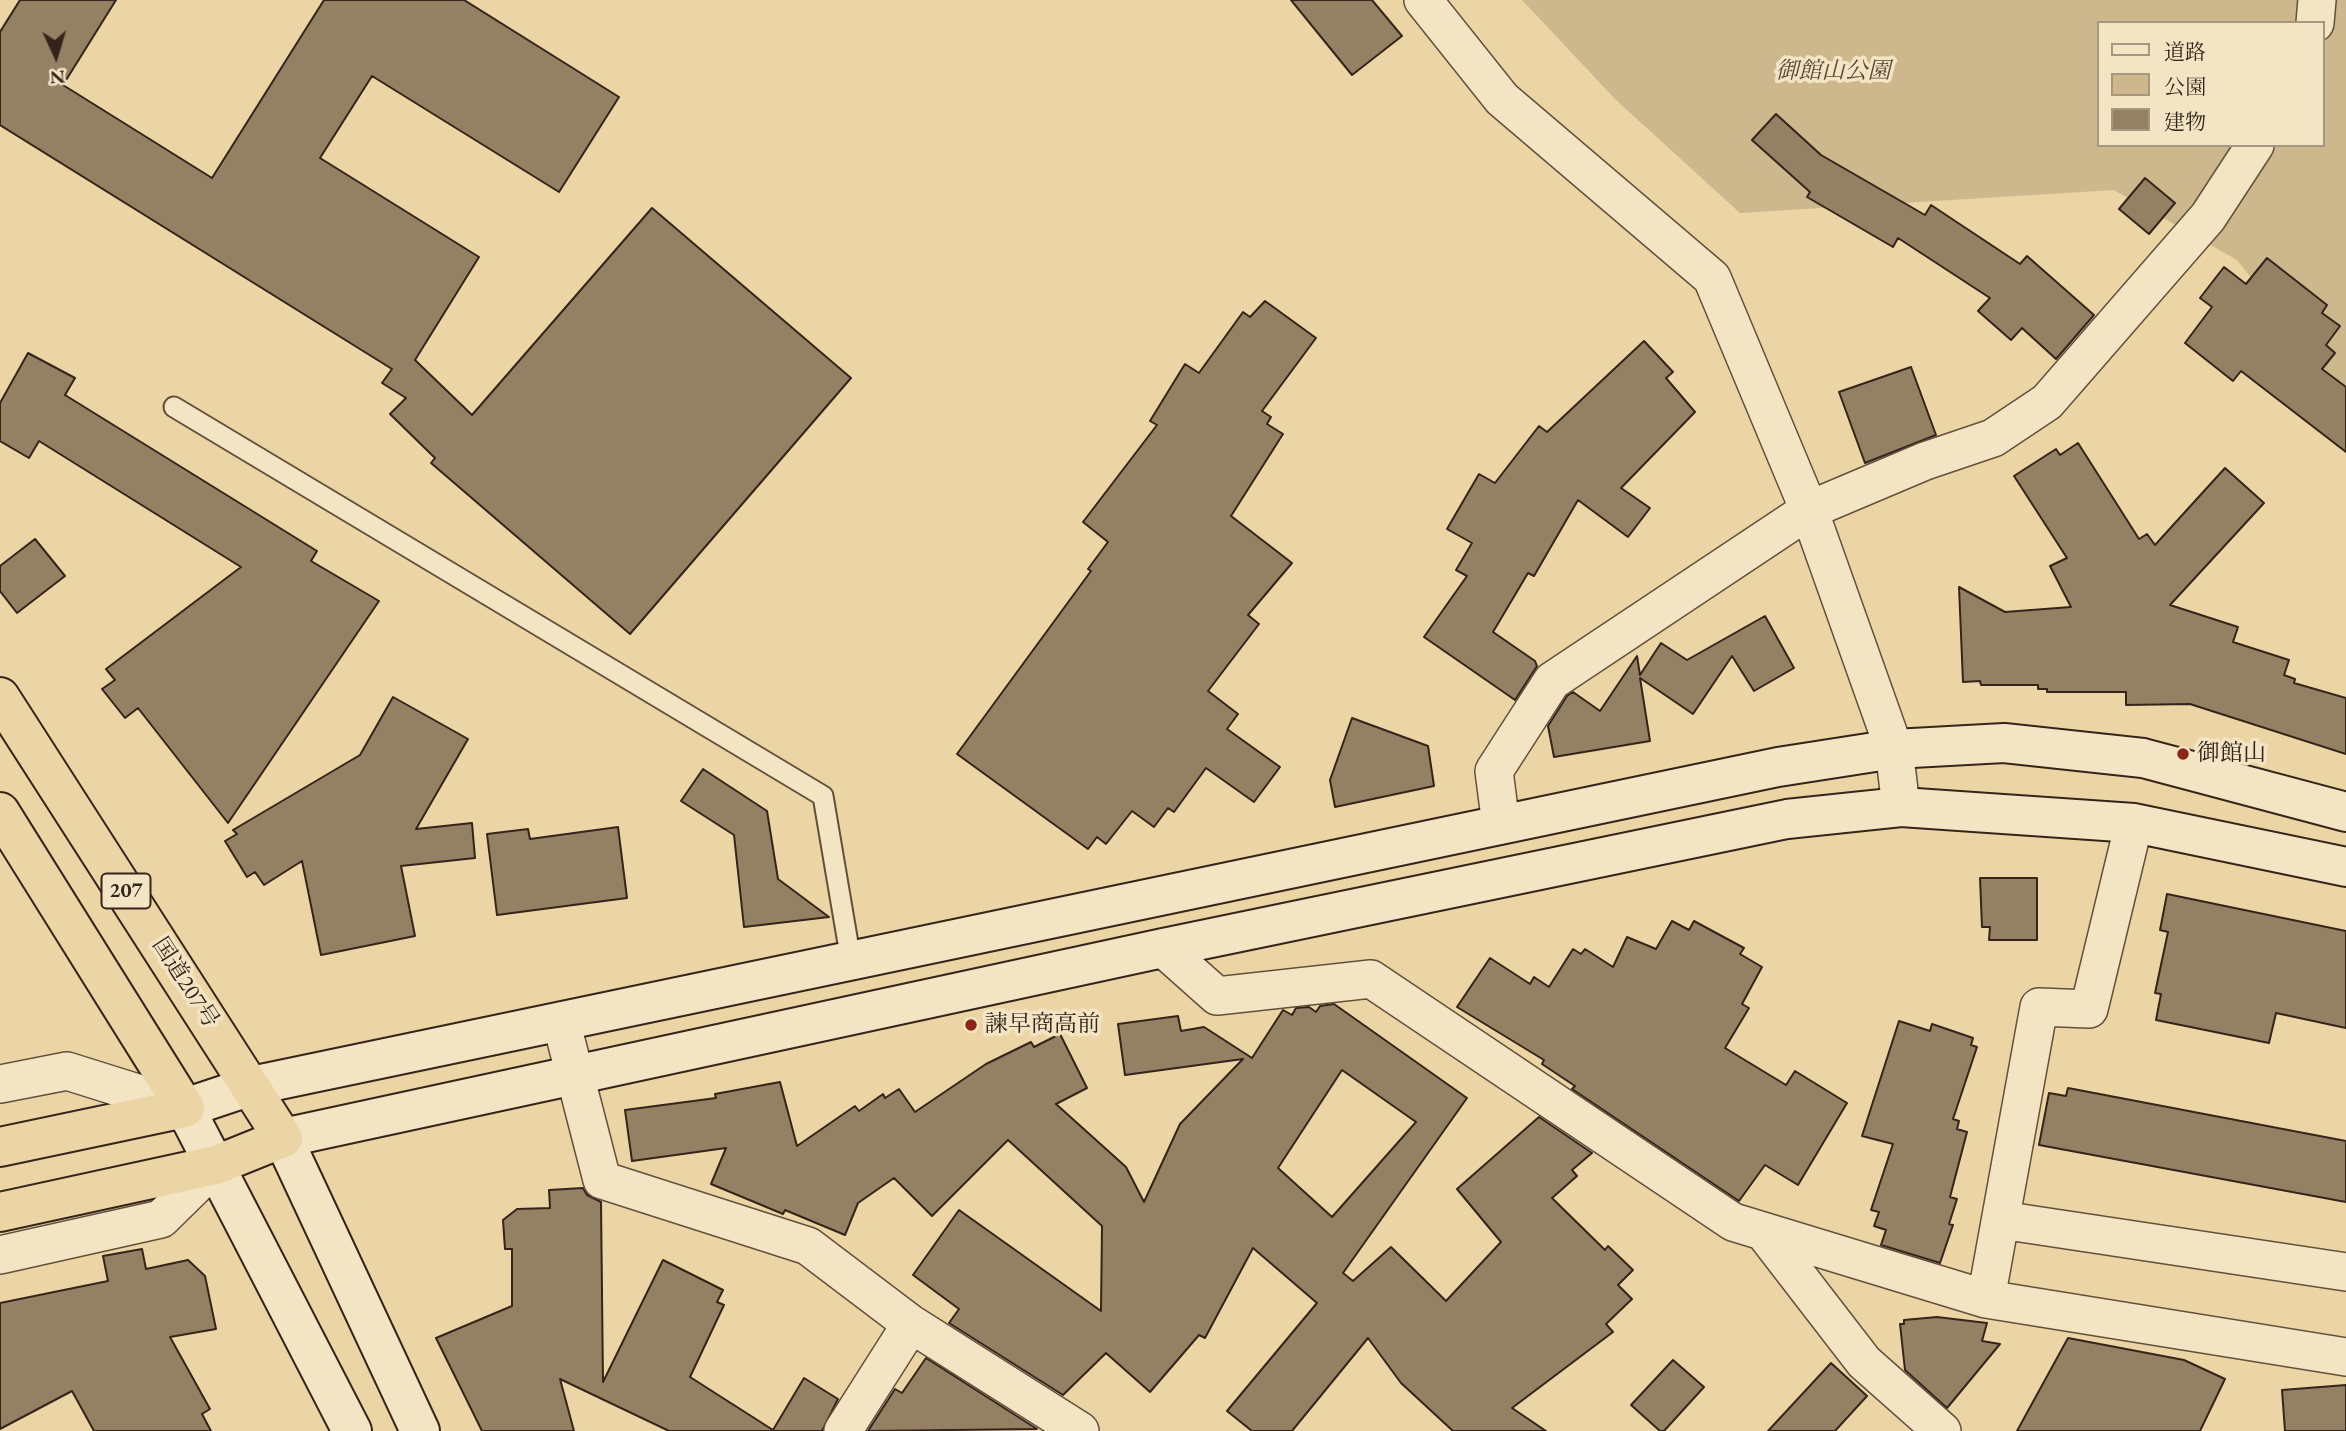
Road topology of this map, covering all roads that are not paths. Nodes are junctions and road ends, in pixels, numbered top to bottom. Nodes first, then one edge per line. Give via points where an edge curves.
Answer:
1 (1423, 0) edge
2 (2317, 0) edge
3 (2315, 21) edge
4 (2254, 147) edge
5 (174, 407) dead end
6 (1809, 510) junction
7 (0, 697) edge
8 (1894, 749) junction
9 (1901, 807) junction
10 (0, 812) edge
11 (2346, 812) edge
12 (2134, 823) junction
13 (1501, 825) junction
14 (2346, 867) edge
15 (1163, 948) junction
16 (851, 961) junction
17 (561, 1021) junction
18 (574, 1074) junction
19 (0, 1084) edge
20 (251, 1086) junction
21 (185, 1108) junction
22 (283, 1138) junction
23 (0, 1147) edge
24 (216, 1165) junction
25 (0, 1212) edge
26 (2001, 1220) junction
27 (1763, 1231) junction
28 (0, 1255) edge
29 (2346, 1272) edge
30 (1986, 1300) junction
31 (911, 1324) junction
32 (2346, 1357) edge
33 (352, 1431) edge
34 (420, 1431) edge
35 (843, 1431) edge
36 (1080, 1431) edge
37 (1942, 1431) edge

1 - 6 street via 1502,99 1712,278
2 - 3 street
4 - 6 street via 2208,217 2047,402 1993,438
5 - 16 lane via 823,796
6 - 8 street
6 - 13 street via 1552,681 1494,771
7 - 20 highway, 国道207号 / 207
8 - 9 street
8 - 11 street via 2004,743 2143,758
8 - 13 street via 1778,767
9 - 12 street
9 - 15 street via 1787,819
10 - 21 highway
12 - 14 street
12 - 26 street via 2089,1009 2039,1007
13 - 16 street
15 - 18 street
15 - 27 street via 1217,996 1370,979 1733,1222
16 - 17 street
17 - 18 street
17 - 20 street
18 - 22 street
18 - 31 street via 602,1180 808,1246
19 - 21 street via 67,1072
20 - 21 street
20 - 22 highway, 国道207号 / 207
21 - 23 highway
21 - 24 street
22 - 24 highway
22 - 34 street
24 - 25 highway
24 - 28 street via 160,1219
24 - 33 street
26 - 29 street
26 - 30 street
27 - 30 street
27 - 37 street via 1864,1362
30 - 32 street
31 - 35 street
31 - 36 street

